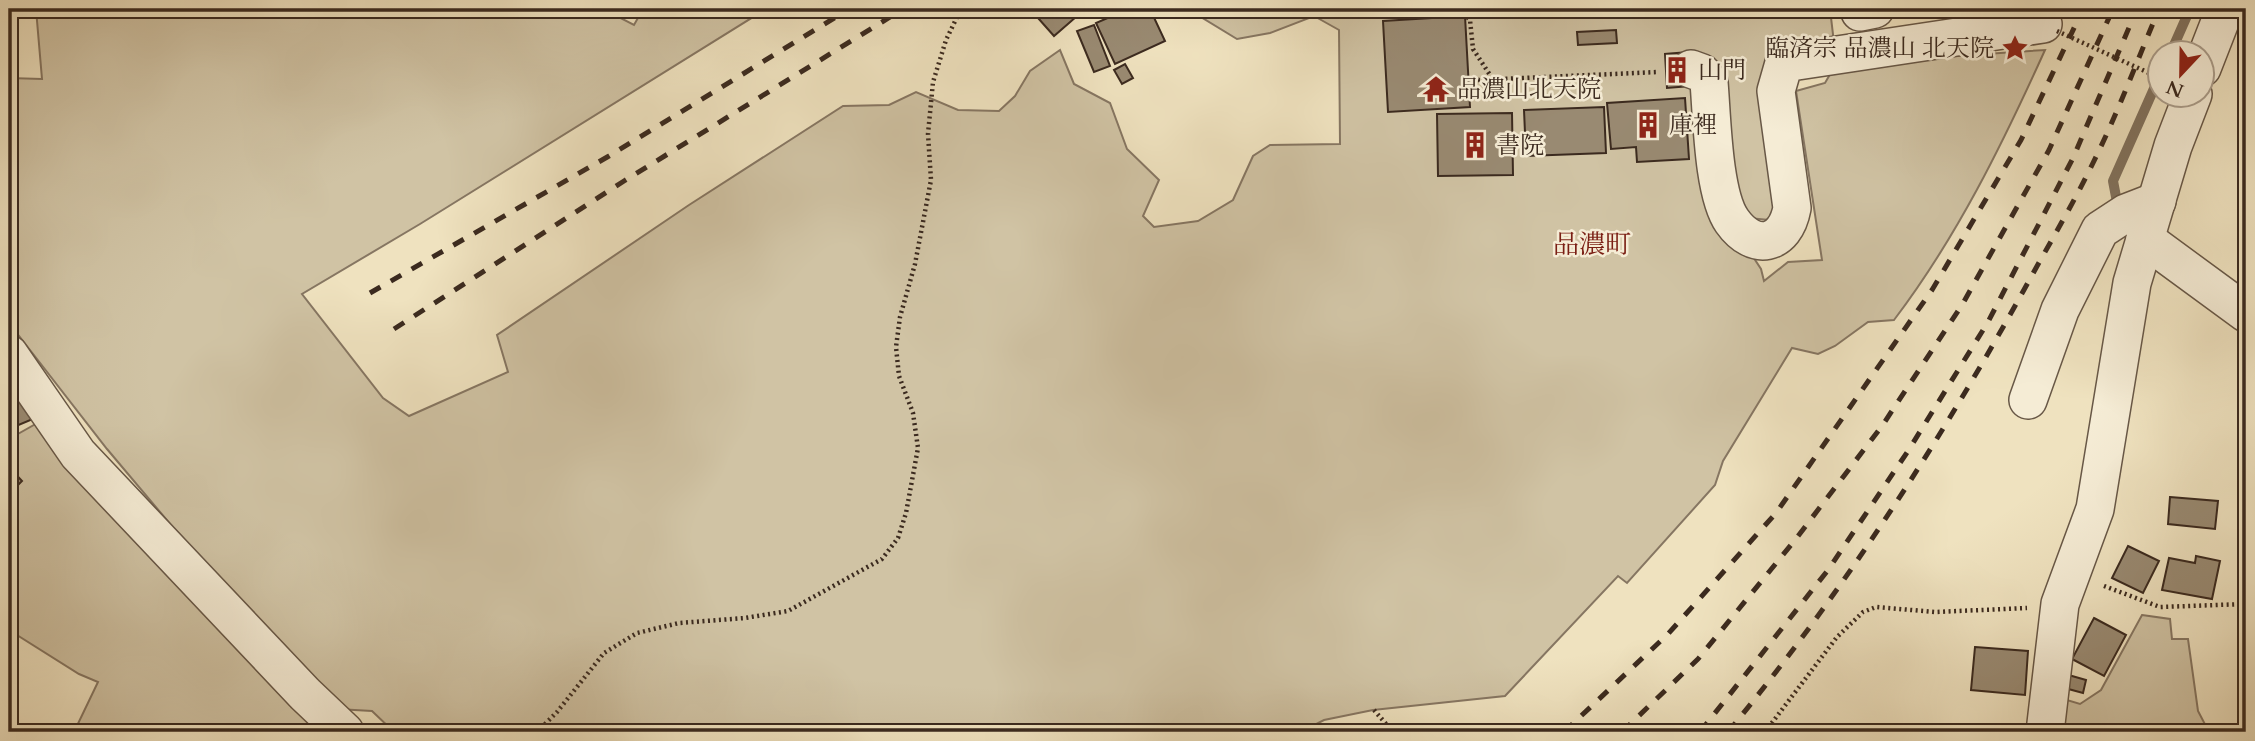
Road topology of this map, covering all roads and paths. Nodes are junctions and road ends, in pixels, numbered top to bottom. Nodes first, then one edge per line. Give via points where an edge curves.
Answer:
1 (966, 9) edge
2 (1460, 9) edge
3 (2225, 9) edge
4 (2046, 27) edge
5 (2214, 38) edge
6 (1691, 69) dead end
7 (2146, 71) edge
8 (1634, 74) dead end
9 (1493, 79) junction
10 (1478, 80) dead end
11 (2188, 108) edge
12 (2157, 201) junction
13 (2145, 239) junction
14 (2246, 313) edge
15 (9, 354) edge
16 (2028, 400) dead end
17 (2066, 589) junction
18 (2246, 604) edge
19 (1374, 710) dead end
20 (345, 732) edge
21 (537, 732) edge
22 (1393, 732) edge
23 (1765, 732) edge
24 (2045, 732) edge

1 - 21 path via 950,32 933,82 928,134 931,180 896,347 918,447 898,538 872,566 788,611 679,623 637,633 604,653
2 - 9 path via 1470,20 1473,49
3 - 5 street
4 - 6 street via 1784,62 1776,91 1792,208 1790,223 1771,240 1744,234 1721,200 1709,82
4 - 7 path, bridge
8 - 9 path
9 - 10 path
11 - 12 street
12 - 13 street
12 - 16 street via 2100,230 2060,310
13 - 14 street
13 - 17 street via 2132,283 2095,509
15 - 20 street via 78,454
17 - 18 path via 2160,607
17 - 23 path via 2021,609 1935,612 1876,607 1863,612 1837,637
17 - 24 street
19 - 22 path

